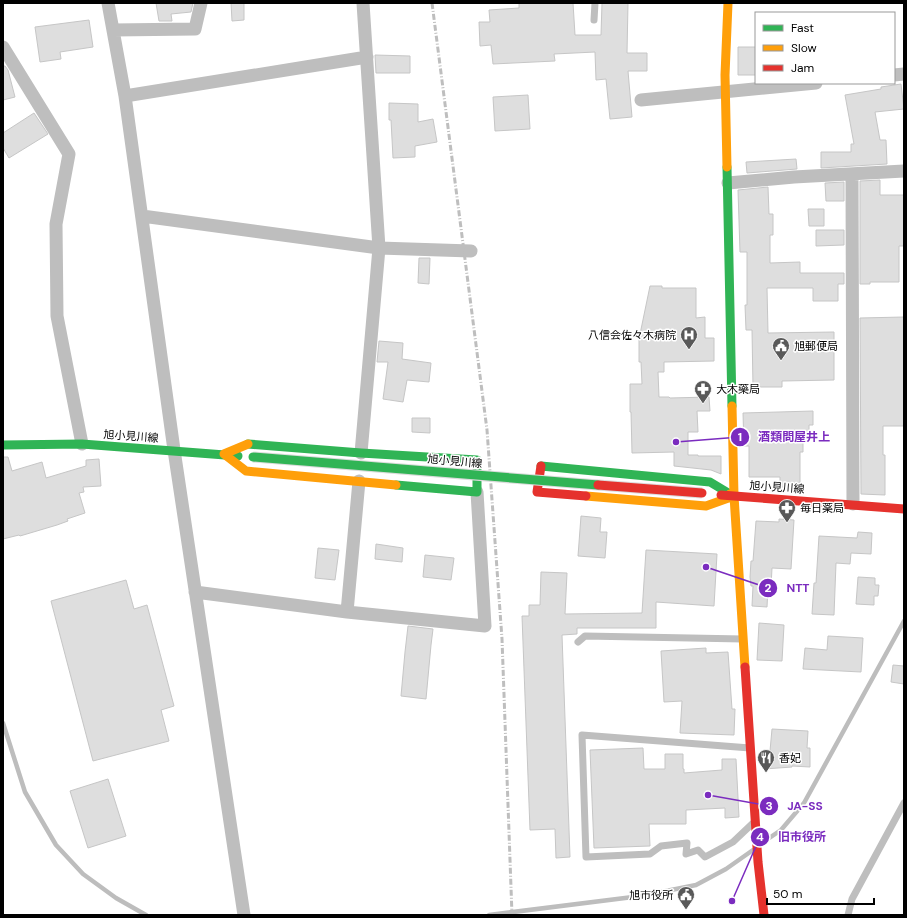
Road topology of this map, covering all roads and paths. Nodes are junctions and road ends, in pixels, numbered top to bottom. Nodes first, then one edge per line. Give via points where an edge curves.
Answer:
1 (108, 3) edge
2 (201, 3) edge
3 (364, 3) edge
4 (595, 3) edge
5 (728, 3) edge
6 (594, 20) dead end
7 (113, 30) junction
8 (3, 47) edge
9 (367, 57) junction
10 (806, 84) edge
11 (726, 92) junction
12 (125, 96) junction
13 (641, 100) dead end
14 (904, 171) edge
15 (852, 174) junction
16 (728, 183) junction
17 (142, 216) junction
18 (379, 248) junction
19 (471, 251) dead end
20 (82, 444) junction
21 (3, 445) edge
22 (174, 450) junction
23 (361, 453) junction
24 (224, 454) junction
25 (359, 481) junction
26 (478, 492) junction
27 (734, 496) junction
28 (853, 504) junction
29 (904, 509) edge
30 (195, 592) junction
31 (347, 612) junction
32 (744, 639) junction
33 (578, 642) dead end
34 (751, 748) junction
35 (904, 802) edge
36 (755, 822) junction
37 (244, 915) edge
38 (764, 915) edge
39 (848, 915) edge

1 - 7 street
2 - 7 street via 195,28
3 - 9 street
4 - 6 lane
5 - 11 main road
7 - 12 street
8 - 20 street via 69,154 56,224 57,316
9 - 12 street
9 - 18 street
10 - 11 street
11 - 13 street
11 - 16 main road
12 - 17 street
14 - 15 street
15 - 16 street
15 - 28 street
16 - 27 main road
17 - 18 street
17 - 22 street
18 - 19 street
18 - 23 street
20 - 21 main road, 旭小見川線
20 - 22 main road, 旭小見川線
22 - 24 main road, 旭小見川線
22 - 30 street
23 - 24 main road via 248,444
23 - 26 main road via 477,460
24 - 25 main road via 246,470
24 - 27 main road, 旭小見川線, bridge
25 - 26 main road
25 - 31 street
26 - 31 street via 485,626
27 - 27 main road via 706,506 537,492 541,466 710,482
27 - 28 main road, 旭小見川線
27 - 32 main road
28 - 29 main road, 旭小見川線
30 - 31 street
30 - 37 street
32 - 33 lane via 585,636
32 - 34 main road
34 - 36 main road
34 - 36 lane via 582,735 586,857 650,854 661,846 687,844 686,854 698,850 705,857 733,842
35 - 39 lane via 852,899
36 - 38 main road

